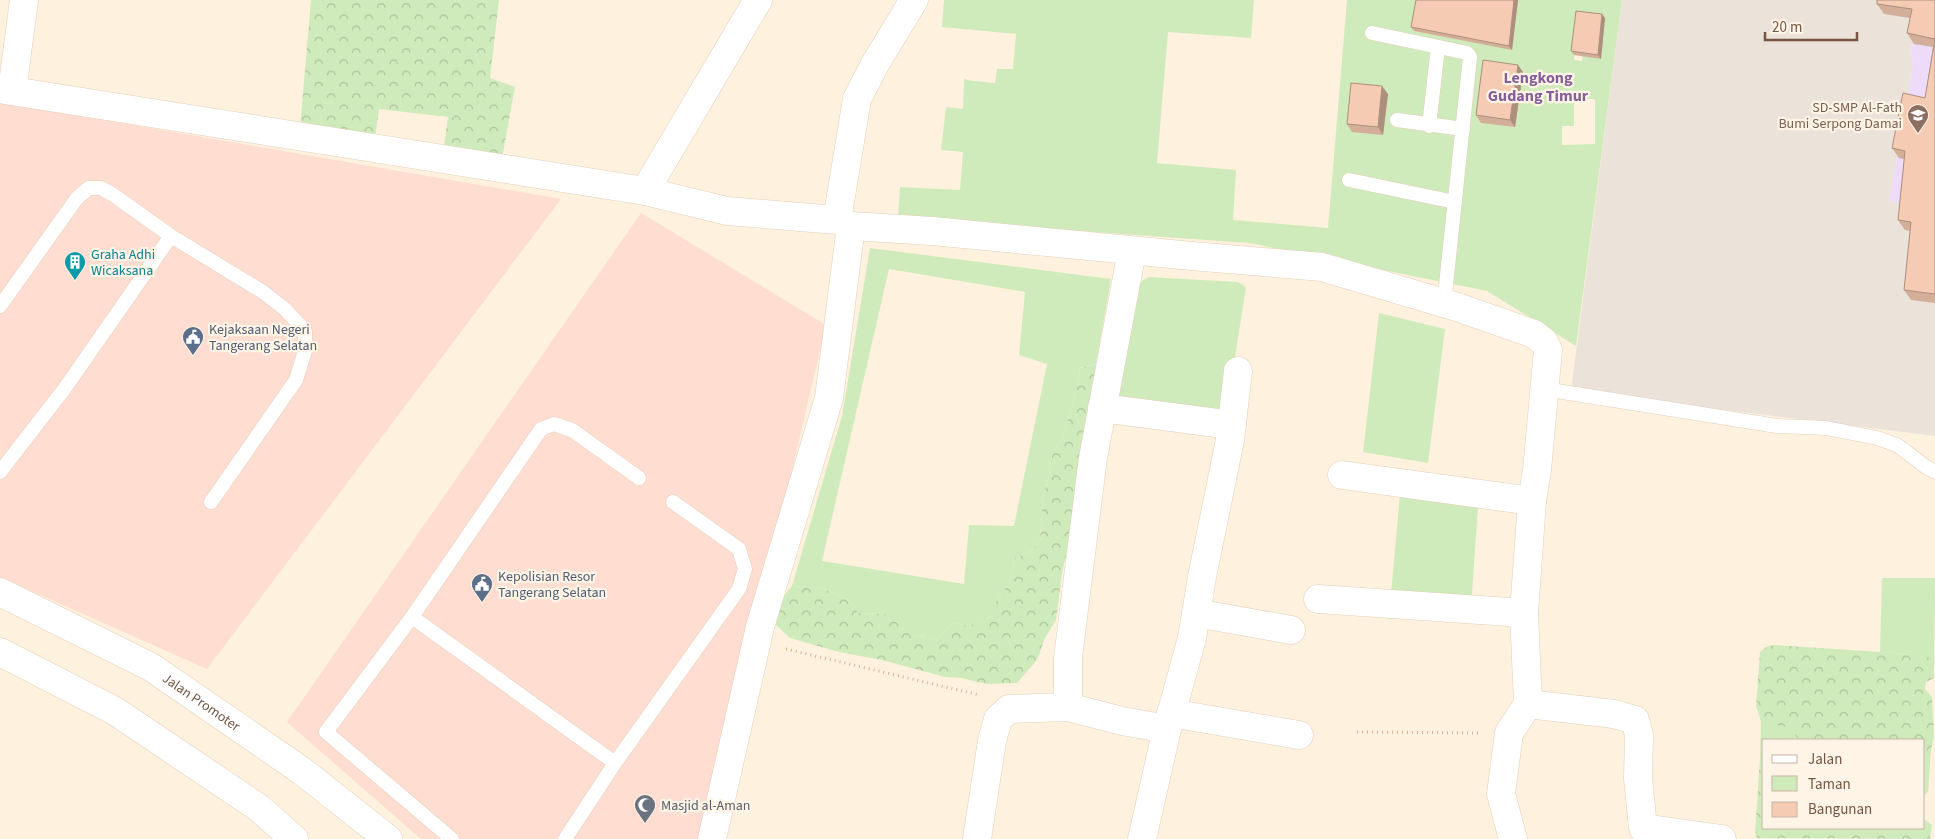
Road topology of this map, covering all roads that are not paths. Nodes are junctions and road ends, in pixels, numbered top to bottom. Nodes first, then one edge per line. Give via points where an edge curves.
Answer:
1 (24, 0) edge
2 (758, 0) edge
3 (914, 0) edge
4 (1372, 33) dead end
5 (1438, 47) junction
6 (6, 90) edge
7 (1396, 120) dead end
8 (1429, 126) junction
9 (1463, 130) junction
10 (1349, 180) dead end
11 (645, 191) junction
12 (1455, 202) junction
13 (844, 223) junction
14 (171, 236) junction
15 (1132, 251) junction
16 (1444, 304) junction
17 (0, 306) edge
18 (1238, 371) dead end
19 (1544, 389) junction
20 (1102, 408) junction
21 (1232, 424) junction
22 (0, 472) edge
23 (1935, 472) edge
24 (1342, 475) dead end
25 (639, 478) dead end
26 (1532, 501) junction
27 (211, 502) dead end
28 (672, 502) dead end
29 (0, 592) edge
30 (1318, 598) dead end
31 (1196, 613) junction
32 (1524, 613) junction
33 (412, 617) junction
34 (1291, 630) dead end
35 (0, 652) edge
36 (1528, 704) junction
37 (1068, 707) junction
38 (1169, 721) junction
39 (1300, 735) dead end
40 (615, 763) junction
41 (294, 839) edge
42 (388, 839) edge
43 (452, 839) edge
44 (565, 839) edge
45 (712, 839) edge
46 (977, 839) edge
47 (1142, 839) edge
48 (1513, 839) edge
49 (1719, 839) edge

1 - 6 street
2 - 11 street
3 - 13 street via 857,99
4 - 5 lane
5 - 8 lane
5 - 9 lane via 1470,57
6 - 11 street
7 - 8 lane
8 - 9 lane
9 - 12 lane
10 - 12 lane
11 - 13 street via 727,212
12 - 16 lane
13 - 15 street
13 - 45 street via 829,398 756,642
14 - 17 lane via 112,194 101,188 89,188 77,198
14 - 22 lane via 65,388
14 - 27 lane via 263,292 285,309 305,331 304,352 296,380
15 - 16 street via 1322,267
15 - 20 street
16 - 19 street via 1534,334 1544,342 1548,350
18 - 21 street
19 - 23 lane via 1777,426 1826,428 1877,438 1898,445
19 - 26 street
20 - 21 street
20 - 37 street via 1068,658
21 - 31 street
24 - 26 street
25 - 33 lane via 572,430 554,424 541,429
26 - 32 street
28 - 40 lane via 739,549 745,569 738,589
29 - 42 street, Jalan Promoter via 151,667 302,771
30 - 32 street
31 - 34 street
31 - 38 street
32 - 36 street
33 - 40 lane
33 - 43 lane via 326,732
35 - 41 street via 115,711 259,808
36 - 48 street via 1509,734 1501,794
36 - 49 street via 1614,714 1635,720 1639,735 1638,778 1643,828
37 - 38 street via 1122,721
37 - 46 street via 1009,709 998,719
38 - 39 street
38 - 47 street
40 - 44 lane

